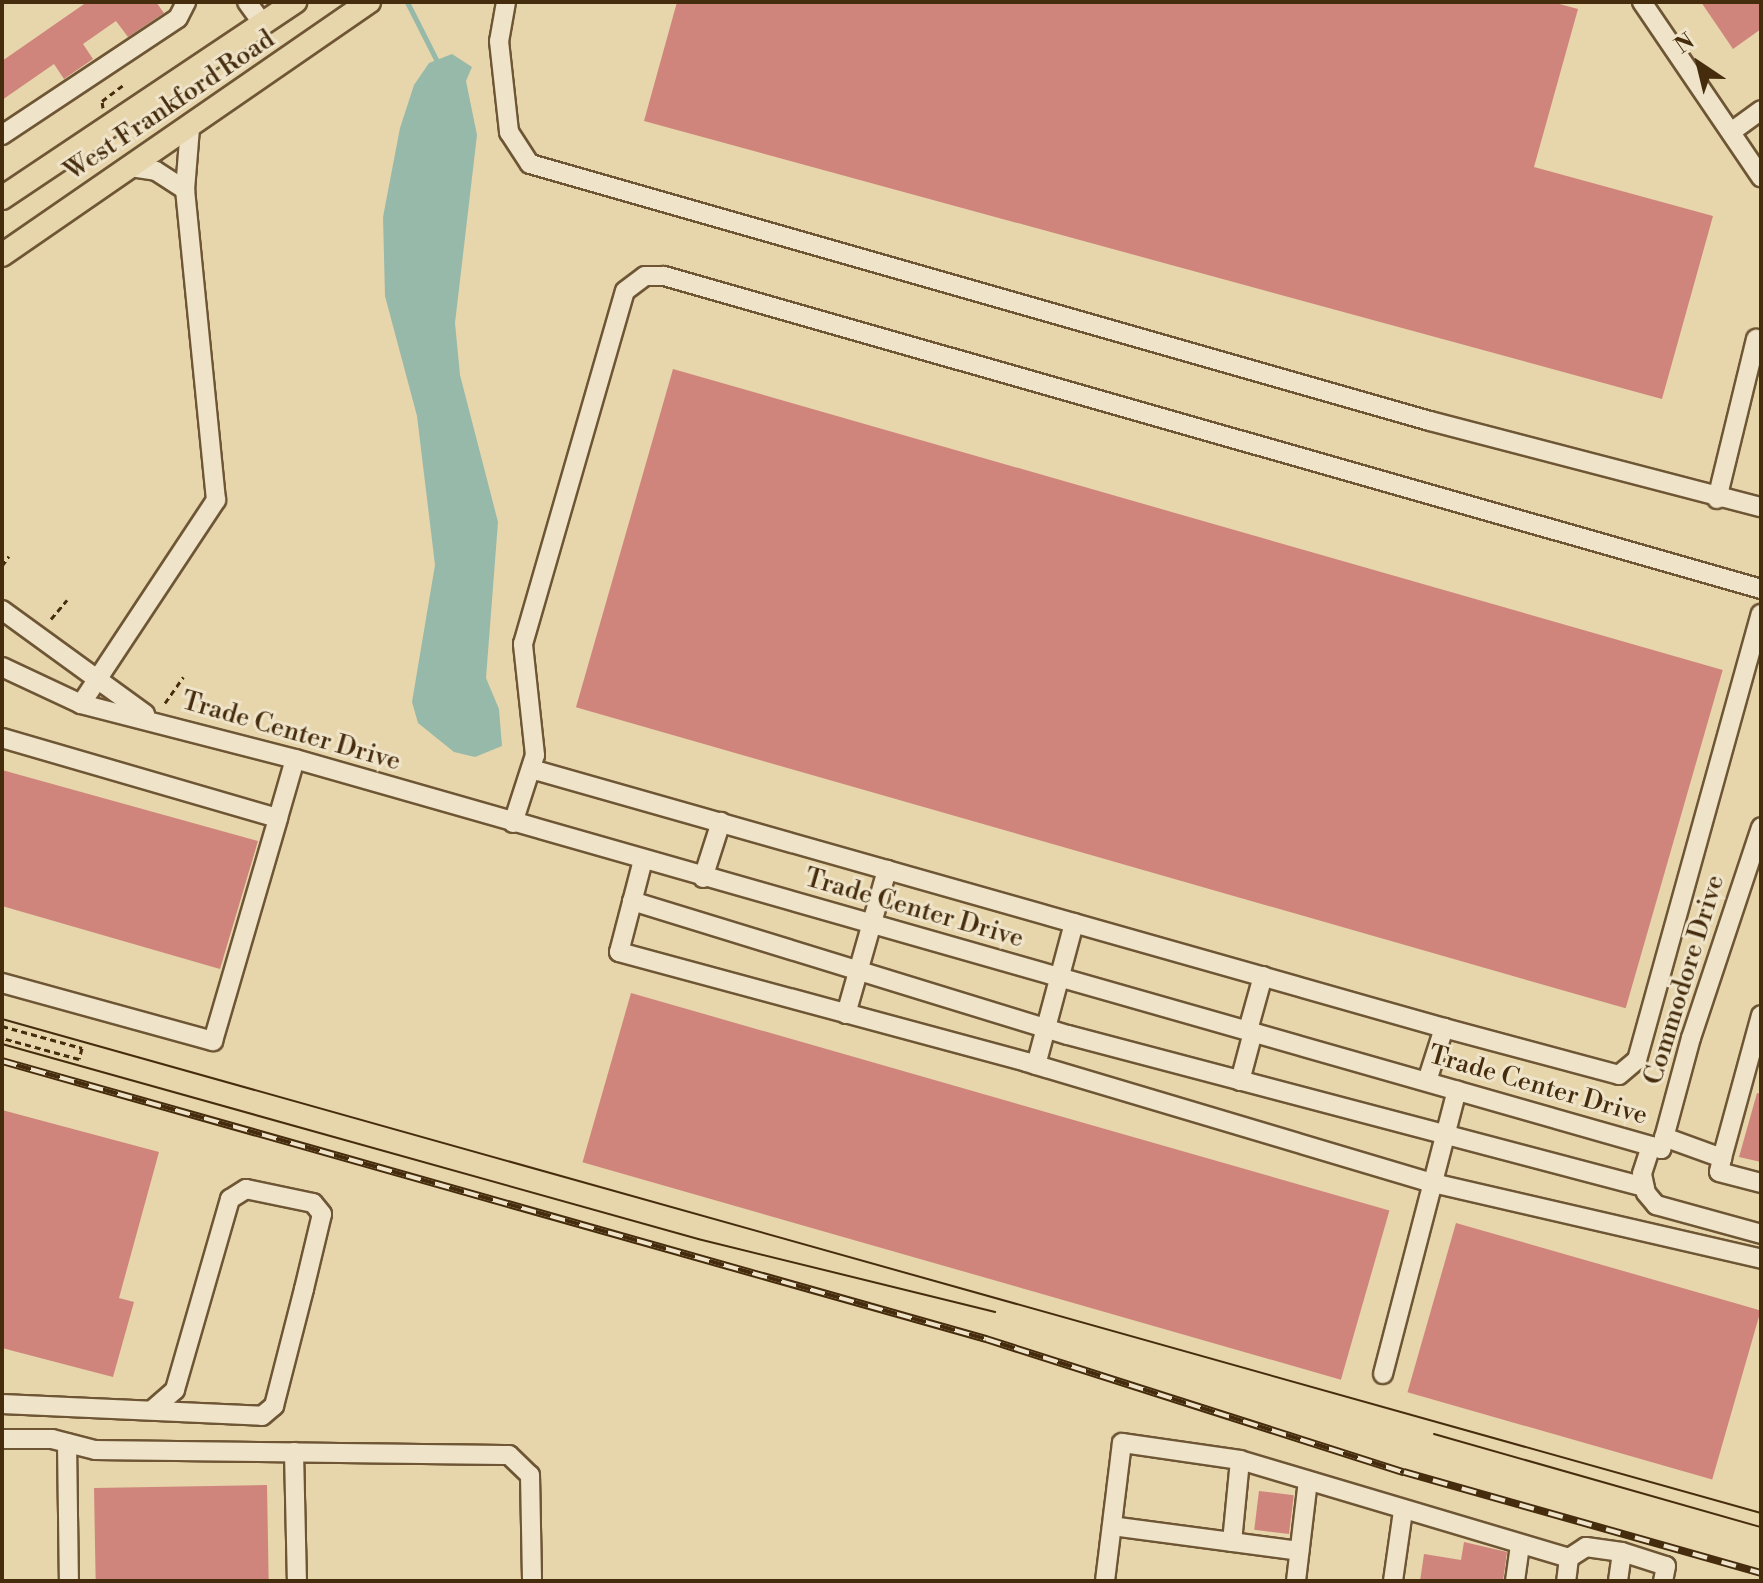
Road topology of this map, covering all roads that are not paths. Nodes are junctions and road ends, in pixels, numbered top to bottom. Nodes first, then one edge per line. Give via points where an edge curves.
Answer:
1 (186, 2) edge
2 (247, 2) edge
3 (295, 2) edge
4 (369, 2) edge
5 (506, 2) edge
6 (1642, 2) edge
7 (263, 24) junction
8 (1761, 110) edge
9 (190, 128) junction
10 (1731, 132) junction
11 (2, 135) edge
12 (131, 167) junction
13 (1761, 177) edge
14 (185, 190) junction
15 (2, 198) edge
16 (2, 255) edge
17 (1756, 339) dead end
18 (1717, 499) junction
19 (1761, 507) edge
20 (1761, 589) edge
21 (2, 610) edge
22 (1761, 614) edge
23 (2, 667) edge
24 (95, 680) junction
25 (81, 704) junction
26 (153, 720) junction
27 (2, 738) edge
28 (295, 759) junction
29 (531, 769) junction
30 (278, 818) junction
31 (721, 822) junction
32 (513, 823) junction
33 (1761, 827) edge
34 (643, 860) junction
35 (887, 870) junction
36 (703, 878) junction
37 (632, 901) junction
38 (1074, 923) junction
39 (871, 925) junction
40 (858, 972) junction
41 (1059, 976) junction
42 (1263, 976) junction
43 (2, 983) edge
44 (846, 1014) junction
45 (1761, 1015) edge
46 (1047, 1028) junction
47 (1444, 1028) junction
48 (1250, 1031) junction
49 (1036, 1065) junction
50 (1240, 1081) junction
51 (1427, 1081) junction
52 (1457, 1090) junction
53 (1446, 1132) junction
54 (1659, 1144) junction
55 (1722, 1158) junction
56 (1433, 1183) junction
57 (1761, 1183) edge
58 (1644, 1187) junction
59 (1761, 1234) edge
60 (1761, 1259) edge
61 (1383, 1374) dead end
62 (2, 1404) edge
63 (152, 1410) junction
64 (2, 1439) edge
65 (67, 1443) junction
66 (294, 1452) junction
67 (1240, 1460) junction
68 (1308, 1481) junction
69 (1403, 1511) junction
70 (1112, 1526) junction
71 (1232, 1542) junction
72 (1520, 1544) junction
73 (1299, 1551) junction
74 (1622, 1552) junction
75 (1569, 1558) junction
76 (69, 1581) edge
77 (297, 1581) edge
78 (532, 1581) edge
79 (1105, 1581) edge
80 (1296, 1581) edge
81 (1393, 1581) edge
82 (1515, 1581) edge
83 (1566, 1581) edge
84 (1618, 1581) edge
85 (1663, 1581) edge

1 - 11 street via 178,18
2 - 7 street
3 - 7 main road, West Frankford Road
4 - 9 main road, West Frankford Road
5 - 18 street via 499,41 509,132 530,164
6 - 10 street
7 - 15 main road, West Frankford Road
8 - 10 street
9 - 12 main road, West Frankford Road
9 - 14 street
10 - 13 street
12 - 14 street via 156,171
12 - 16 main road, West Frankford Road
14 - 24 street via 216,500
17 - 18 street
18 - 19 street
20 - 29 street via 679,280 645,276 625,291 523,644 535,755
21 - 24 street, Trade Center Drive
22 - 47 street via 1637,1060 1619,1075
23 - 25 street, Trade Center Drive
24 - 25 street
24 - 26 street, Trade Center Drive
25 - 26 street, Trade Center Drive
26 - 28 street, Trade Center Drive
27 - 30 street
28 - 30 street
28 - 32 street, Trade Center Drive
29 - 31 street
29 - 32 street
30 - 43 street via 213,1041
31 - 35 street
31 - 36 street
32 - 34 street, Trade Center Drive
33 - 54 street, Commodore Drive
34 - 36 street, Trade Center Drive
34 - 37 street
35 - 38 street
35 - 39 street
36 - 39 street, Trade Center Drive
37 - 40 street
37 - 44 street via 619,952
38 - 41 street
38 - 42 street
39 - 40 street
39 - 41 street, Trade Center Drive
40 - 44 street
40 - 46 street
41 - 46 street
41 - 48 street, Trade Center Drive
42 - 47 street
42 - 48 street
44 - 49 street
45 - 55 street
46 - 49 street
46 - 50 street
47 - 51 street
48 - 50 street
48 - 51 street, Trade Center Drive
49 - 56 street
50 - 53 street
51 - 52 street, Trade Center Drive
52 - 53 street
52 - 54 street, Trade Center Drive
53 - 56 street
53 - 58 street
54 - 55 street, Trade Center Drive
54 - 58 street, Commodore Drive
55 - 57 street via 1719,1172
56 - 60 street
56 - 61 street
58 - 59 street via 1656,1205
62 - 63 street
63 - 63 street via 175,1390 230,1199 246,1189 313,1203 322,1214 274,1406 262,1416
64 - 65 street
65 - 66 street via 95,1450
65 - 76 street
66 - 77 street
66 - 78 street via 509,1455 530,1475
67 - 68 street
67 - 70 street via 1122,1443
67 - 71 street
68 - 69 street
68 - 73 street
69 - 72 street
69 - 81 street
70 - 71 street
70 - 79 street
71 - 73 street
72 - 75 street
72 - 82 street
73 - 80 street
74 - 75 street via 1586,1547
74 - 84 street
74 - 85 street via 1666,1566
75 - 83 street

